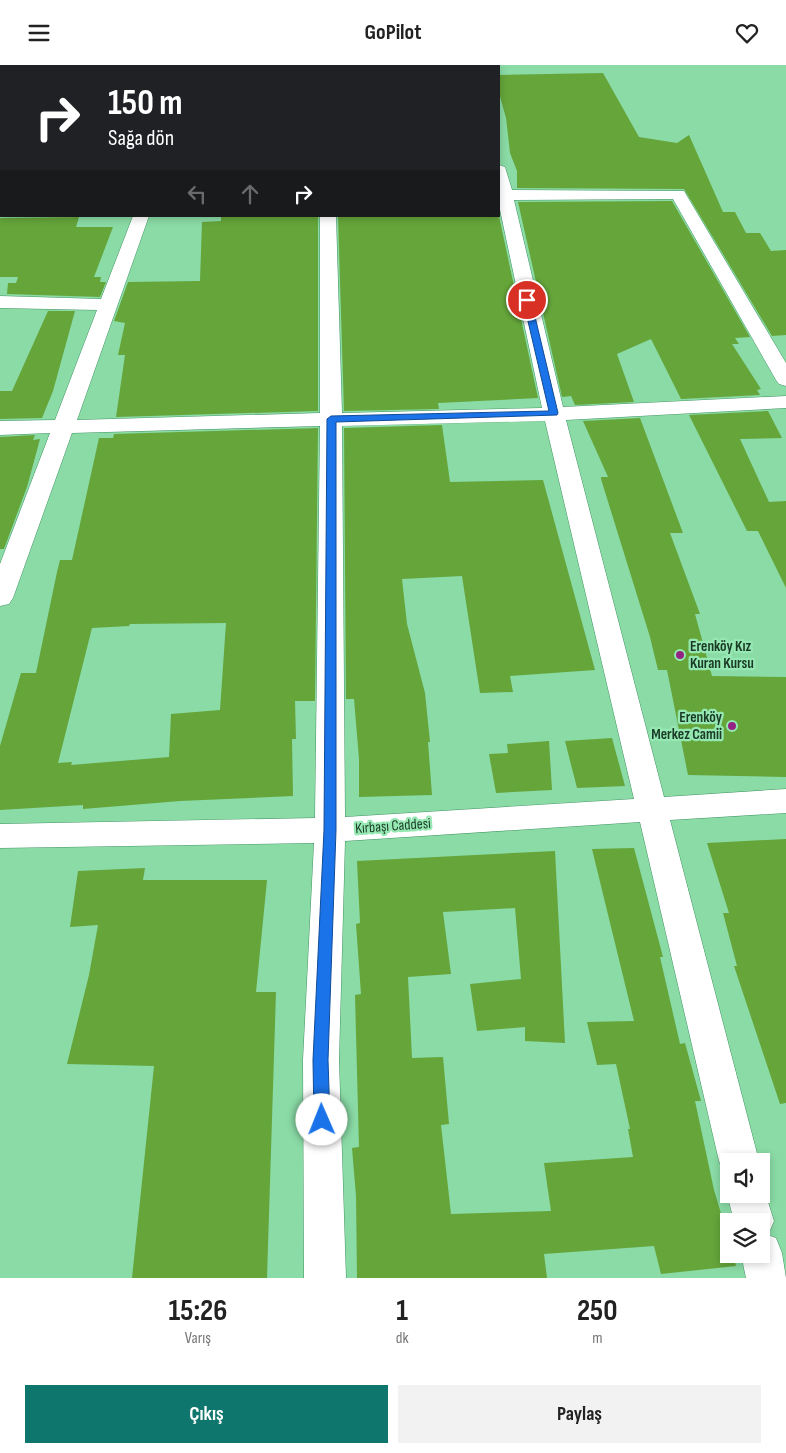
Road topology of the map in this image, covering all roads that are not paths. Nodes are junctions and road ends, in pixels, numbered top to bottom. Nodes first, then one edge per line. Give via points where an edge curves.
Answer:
1 (500, 187) edge
2 (141, 217) edge
3 (328, 217) edge
4 (0, 302) edge
5 (108, 305) junction
6 (786, 380) edge
7 (786, 402) edge
8 (554, 413) junction
9 (331, 419) junction
10 (62, 426) junction
11 (0, 428) edge
12 (0, 598) edge
13 (786, 801) edge
14 (652, 809) junction
15 (330, 830) junction
16 (0, 836) edge
17 (737, 1153) edge
18 (763, 1263) edge
19 (325, 1278) edge
20 (767, 1278) edge

1 - 6 street via 678,194
1 - 8 street
2 - 5 street
3 - 9 street
4 - 5 street
5 - 10 street
7 - 8 street
8 - 9 street
8 - 14 street
9 - 10 street
9 - 15 street
10 - 11 street
10 - 12 street
13 - 14 street, Kırbaşı Caddesi
14 - 15 street, Kırbaşı Caddesi
14 - 17 street
15 - 16 street, Kırbaşı Caddesi
15 - 19 street via 321,1060
18 - 20 street

